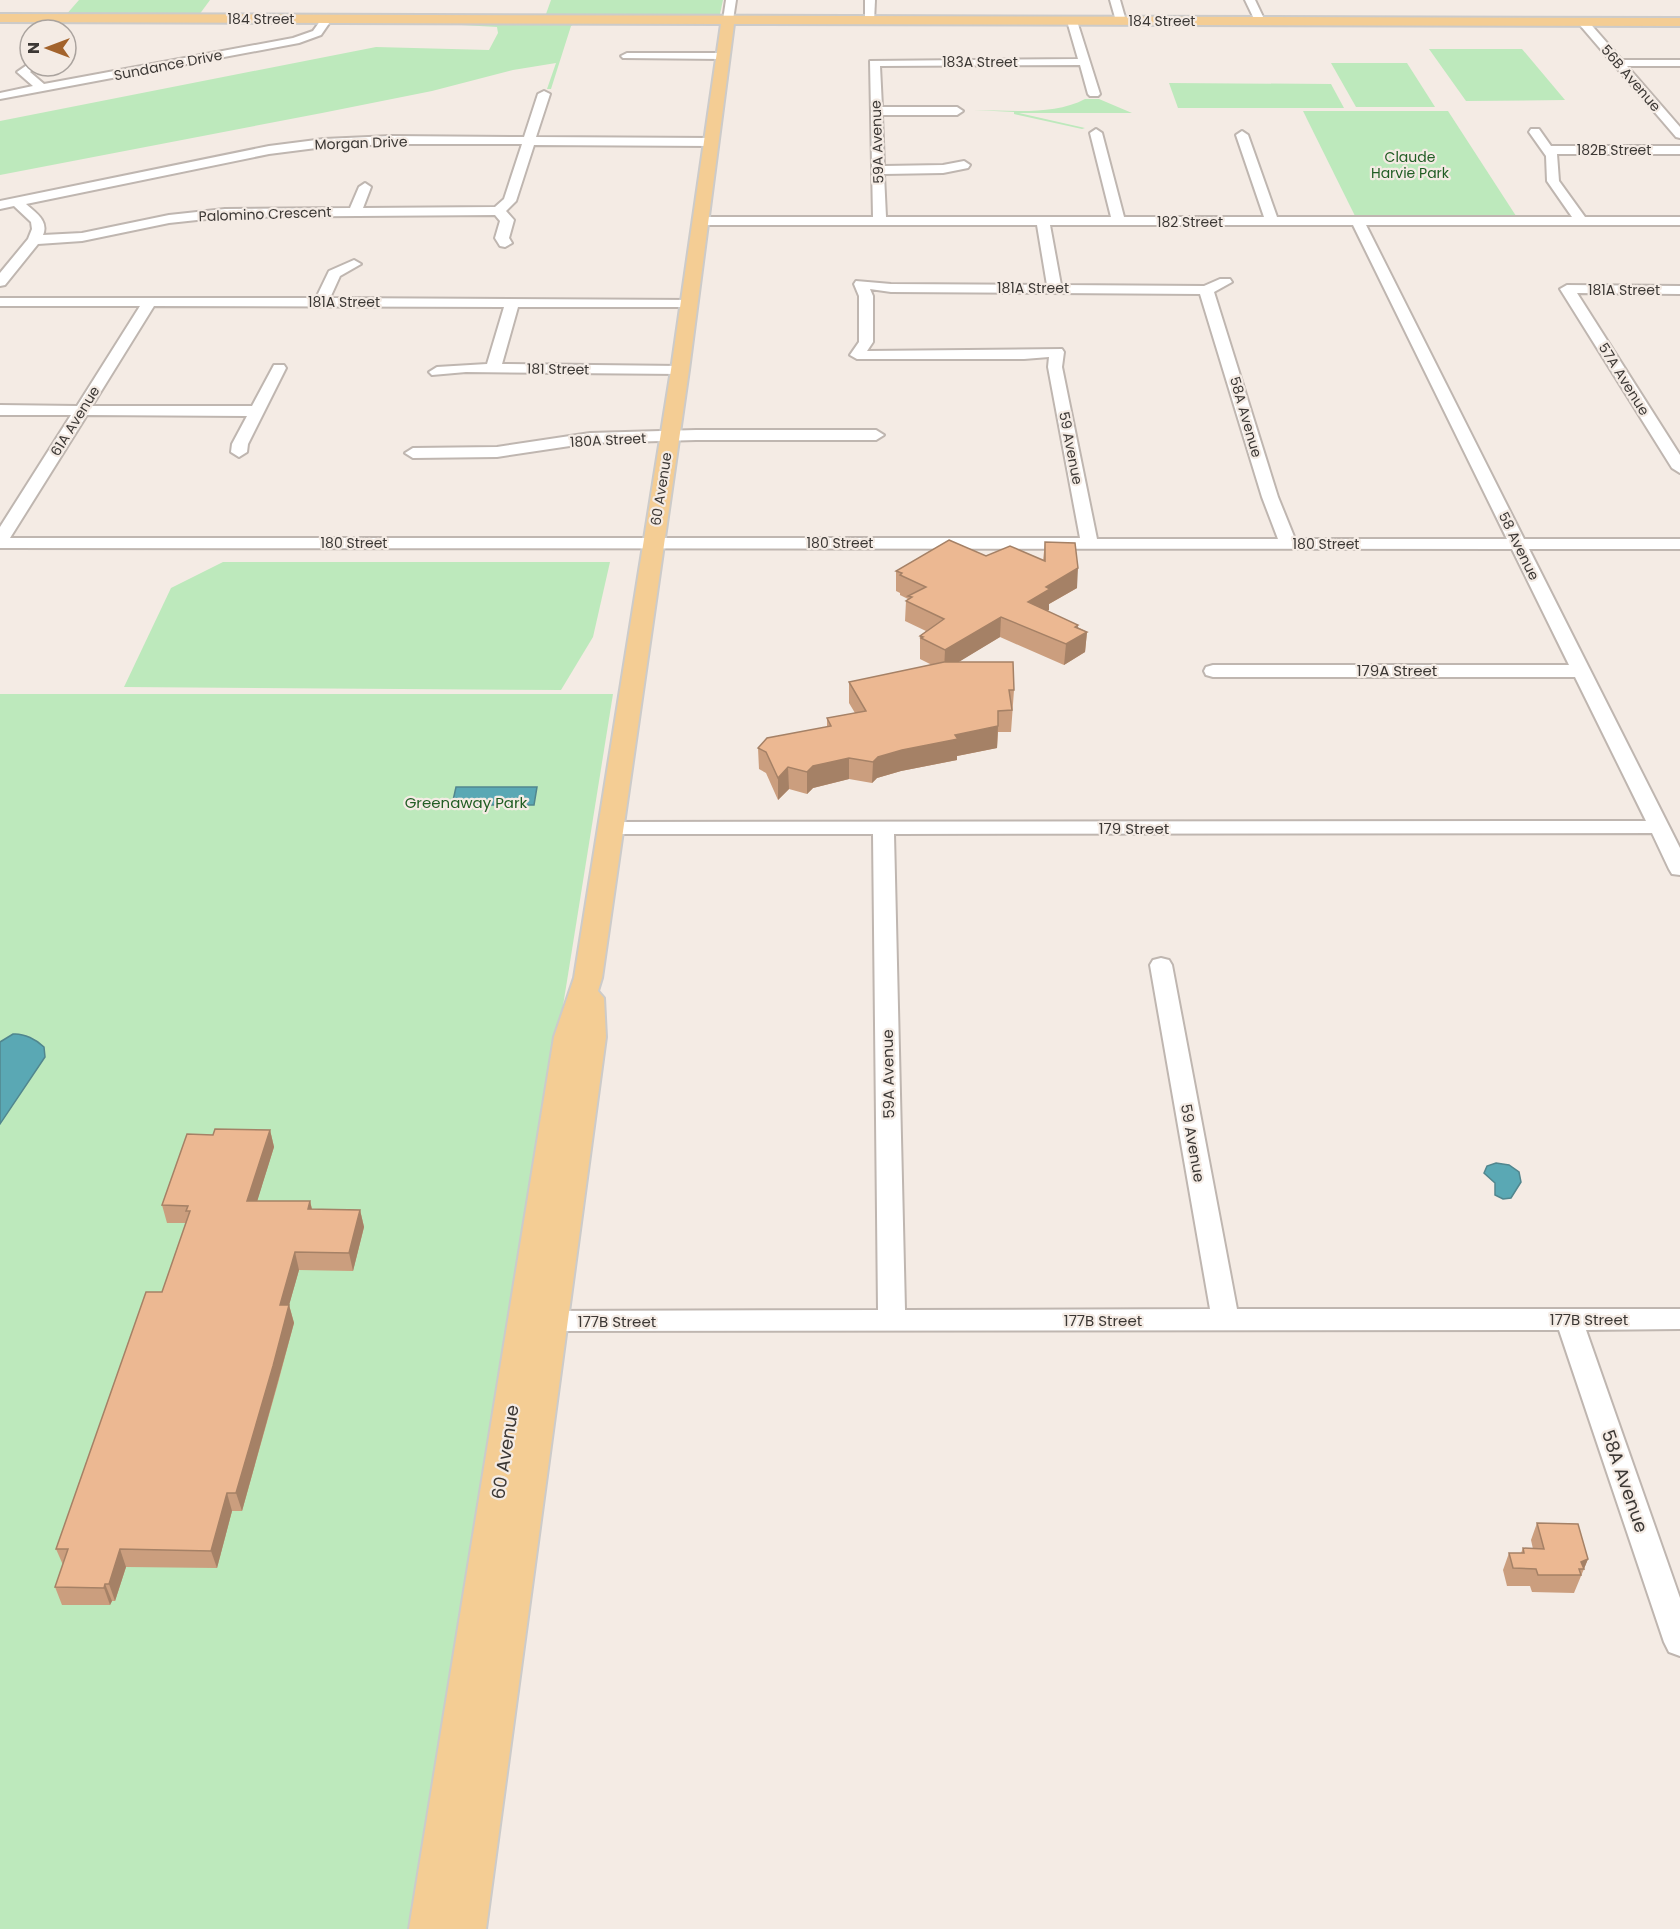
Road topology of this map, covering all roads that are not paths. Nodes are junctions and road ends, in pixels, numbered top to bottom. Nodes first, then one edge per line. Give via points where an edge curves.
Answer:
1 (731, 0) edge
2 (870, 0) edge
3 (1115, 0) edge
4 (1250, 0) edge
5 (0, 18) edge
6 (327, 19) junction
7 (728, 20) junction
8 (870, 20) junction
9 (1072, 21) junction
10 (1121, 21) junction
11 (1260, 21) junction
12 (1583, 22) junction
13 (1680, 22) edge
14 (627, 56) dead end
15 (722, 56) junction
16 (1085, 62) junction
17 (874, 63) joint
18 (1619, 63) junction
19 (1680, 63) edge
20 (30, 78) edge
21 (42, 88) junction
22 (544, 94) dead end
23 (1094, 94) dead end
24 (0, 96) edge
25 (957, 110) dead end
26 (876, 111) junction
27 (1535, 132) dead end
28 (1096, 133) dead end
29 (1680, 134) edge
30 (1242, 135) dead end
31 (529, 140) junction
32 (712, 142) junction
33 (1549, 150) junction
34 (1680, 150) edge
35 (964, 165) dead end
36 (878, 170) junction
37 (365, 187) dead end
38 (17, 202) junction
39 (0, 205) edge
40 (498, 211) junction
41 (355, 212) junction
42 (700, 221) junction
43 (880, 221) junction
44 (1581, 221) junction
45 (1680, 221) edge
46 (1043, 222) junction
47 (1119, 222) junction
48 (1274, 222) junction
49 (1358, 222) junction
50 (34, 240) junction
51 (505, 243) dead end
52 (354, 264) dead end
53 (0, 282) edge
54 (1225, 282) dead end
55 (1055, 288) junction
56 (1568, 289) joint
57 (1206, 290) junction
58 (1680, 290) edge
59 (0, 302) edge
60 (150, 302) junction
61 (321, 302) junction
62 (512, 303) junction
63 (689, 303) junction
64 (1057, 352) joint
65 (279, 368) dead end
66 (493, 369) junction
67 (680, 370) junction
68 (437, 372) dead end
69 (0, 410) edge
70 (83, 410) junction
71 (256, 411) junction
72 (876, 435) dead end
73 (669, 437) junction
74 (239, 452) dead end
75 (413, 453) dead end
76 (1680, 468) edge
77 (0, 541) edge
78 (653, 543) junction
79 (1089, 543) junction
80 (1289, 544) junction
81 (1518, 544) junction
82 (1680, 544) edge
83 (1213, 670) dead end
84 (1581, 670) junction
85 (1658, 827) junction
86 (610, 828) junction
87 (883, 828) junction
88 (1680, 869) edge
89 (1161, 965) dead end
90 (1569, 1319) junction
91 (1680, 1319) edge
92 (892, 1320) junction
93 (1225, 1320) junction
94 (539, 1321) junction
95 (484, 1580) junction
96 (1680, 1642) edge
97 (489, 1749) junction
98 (455, 1772) junction
99 (431, 1929) edge
100 (448, 1929) edge
101 (464, 1929) edge

1 - 7 street, 60 Avenue
2 - 8 street
3 - 10 street
4 - 11 street
5 - 6 main road, 184 Street
6 - 7 main road, 184 Street
6 - 21 street, Sundance Drive via 317,33 295,41
7 - 8 main road, 184 Street
7 - 15 main road, 60 Avenue
8 - 9 main road, 184 Street
9 - 10 main road, 184 Street
9 - 16 street
10 - 11 main road, 184 Street
11 - 12 main road, 184 Street
12 - 13 main road, 184 Street
12 - 18 street, 56B Avenue
14 - 15 street
15 - 32 main road, 60 Avenue
16 - 17 street, 183A Street
16 - 23 street
17 - 26 street, 59A Avenue
18 - 19 street
18 - 29 street, 56B Avenue
20 - 21 street
21 - 24 street, Sundance Drive
22 - 31 street
25 - 26 street
26 - 36 street, 59A Avenue
27 - 33 street
28 - 47 street
30 - 48 street
31 - 32 street, Morgan Drive
31 - 38 street, Morgan Drive via 394,135 324,143 269,150
31 - 40 street via 510,201
32 - 42 main road, 60 Avenue
33 - 34 street, 182B Street
33 - 44 street via 1554,161 1553,181
35 - 36 street
36 - 43 street, 59A Avenue
37 - 41 street
38 - 39 street, Morgan Drive
38 - 50 street via 39,225
40 - 41 street, Palomino Crescent
40 - 51 street via 507,220 502,238
41 - 50 street, Palomino Crescent via 215,213 82,237
42 - 43 street, 182 Street
42 - 63 main road, 60 Avenue
43 - 46 street, 182 Street
44 - 45 street, 182 Street
44 - 49 street, 182 Street
46 - 47 street, 182 Street
46 - 55 street
47 - 48 street, 182 Street
48 - 49 street, 182 Street
49 - 81 street, 58 Avenue
50 - 53 street
52 - 61 street via 334,274
54 - 57 street
55 - 57 street, 181A Street
55 - 64 street, 181A Street via 891,288 861,284 866,296 866,342 857,355
56 - 58 street, 181A Street
56 - 76 street, 57A Avenue
57 - 80 street, 58A Avenue via 1270,497
59 - 60 street, 181A Street
60 - 61 street, 181A Street
60 - 70 street, 61A Avenue
61 - 62 street, 181A Street
62 - 63 street, 181A Street
62 - 66 street
63 - 67 main road, 60 Avenue
64 - 79 street, 59 Avenue via 1055,367
65 - 71 street
66 - 67 street, 181 Street
66 - 68 street, 181 Street
67 - 73 main road, 60 Avenue
69 - 70 street
70 - 71 street
70 - 77 street, 61A Avenue
71 - 74 street
72 - 73 street, 180A Street
73 - 75 street, 180A Street via 590,438 497,452
73 - 78 main road, 60 Avenue
77 - 78 street, 180 Street
78 - 79 street, 180 Street
78 - 86 main road, 60 Avenue
79 - 80 street, 180 Street
80 - 81 street, 180 Street
81 - 82 street, 180 Street
81 - 84 street, 58 Avenue
83 - 84 street, 179A Street
84 - 85 street, 58 Avenue
85 - 87 street, 179 Street
85 - 88 street, 58 Avenue
86 - 87 street, 179 Street
86 - 94 main road, 60 Avenue via 588,978 569,1038
87 - 92 street, 59A Avenue
89 - 93 street, 59 Avenue
90 - 91 street, 177B Street
90 - 93 street, 177B Street
90 - 96 street, 58A Avenue
92 - 93 street, 177B Street
92 - 94 street, 177B Street
94 - 95 main road, 60 Avenue
94 - 97 main road, 60 Avenue
95 - 97 main road via 491,1587 492,1596 476,1729 477,1739
95 - 98 main road, 60 Avenue
97 - 101 main road, 60 Avenue
98 - 99 main road, 60 Avenue
98 - 100 main road via 466,1791

